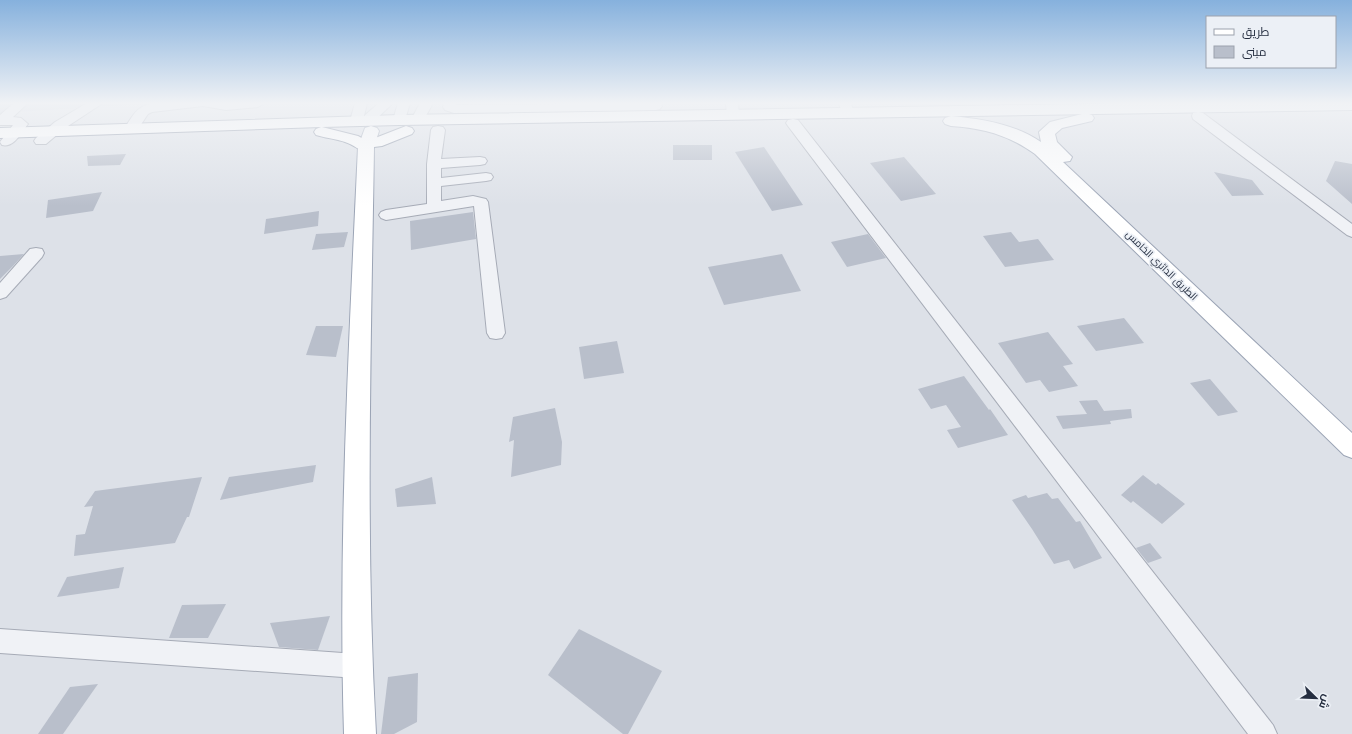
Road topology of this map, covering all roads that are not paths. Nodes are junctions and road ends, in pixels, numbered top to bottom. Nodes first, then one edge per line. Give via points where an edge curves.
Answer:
1 (24, 137) edge
2 (345, 137) edge
3 (359, 137) edge
4 (369, 137) edge
5 (437, 137) edge
6 (804, 137) edge
7 (1020, 137) edge
8 (1047, 137) edge
9 (1226, 137) edge
10 (6, 138) edge
11 (480, 161) dead end
12 (434, 164) junction
13 (486, 177) dead end
14 (433, 184) junction
15 (434, 207) junction
16 (386, 215) dead end
17 (1352, 232) edge
18 (36, 253) dead end
19 (0, 293) edge
20 (496, 333) dead end
21 (1352, 431) edge
22 (1352, 448) edge
23 (0, 641) edge
24 (357, 666) junction
25 (360, 734) edge
26 (1264, 734) edge

1 - 10 main road
2 - 3 main road
4 - 24 main road via 356,480
5 - 12 street
6 - 26 street
7 - 22 main road, الطريق الدائري الخامس via 1041,150
8 - 21 main road, الطريق الدائري الخامس via 1048,142
9 - 17 street
11 - 12 street
12 - 14 street
13 - 14 street
14 - 15 street
15 - 16 street
15 - 20 street via 473,200 482,204
18 - 19 street
23 - 24 street
24 - 25 main road

